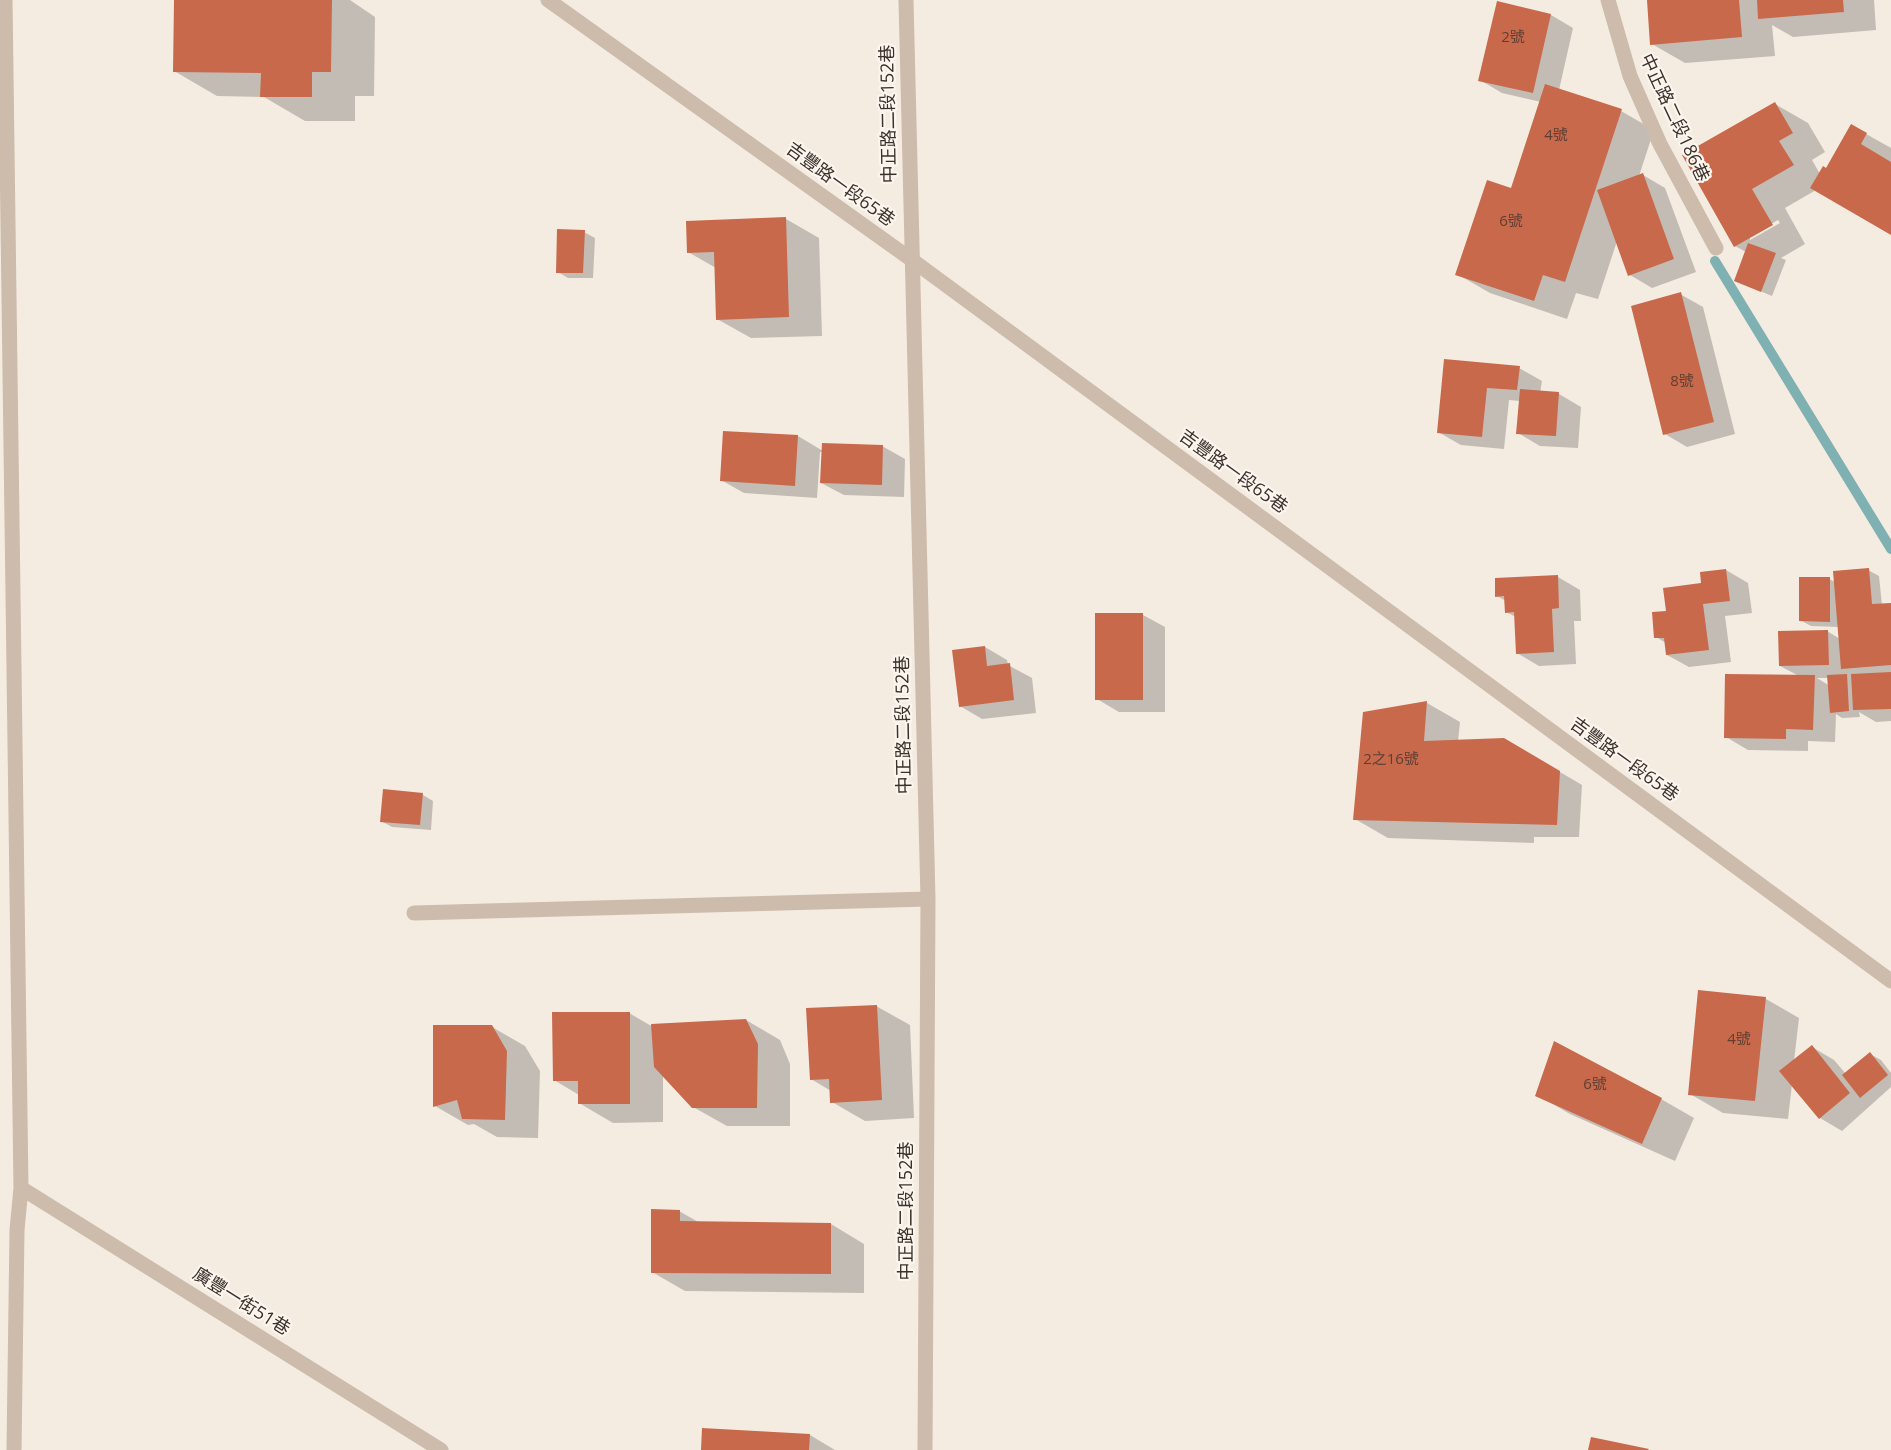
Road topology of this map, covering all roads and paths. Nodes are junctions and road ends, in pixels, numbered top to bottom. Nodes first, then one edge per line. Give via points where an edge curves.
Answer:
1 (5, 0) edge
2 (548, 0) edge
3 (906, 0) edge
4 (1608, 0) edge
5 (1716, 248) dead end
6 (912, 260) junction
7 (928, 899) junction
8 (414, 913) dead end
9 (1891, 981) edge
10 (21, 1188) junction
11 (7, 1400) edge
12 (14, 1450) edge
13 (441, 1450) edge
14 (925, 1450) edge

1 - 10 street
2 - 6 street, 吉豐路一段65巷
3 - 6 street, 中正路二段152巷
4 - 5 street, 中正路二段186巷 via 1630,76 1660,144
6 - 7 street, 中正路二段152巷
6 - 9 street, 吉豐路一段65巷
7 - 8 street
7 - 14 street, 中正路二段152巷
10 - 11 street
10 - 13 street, 廣豐一街51巷
11 - 12 street

